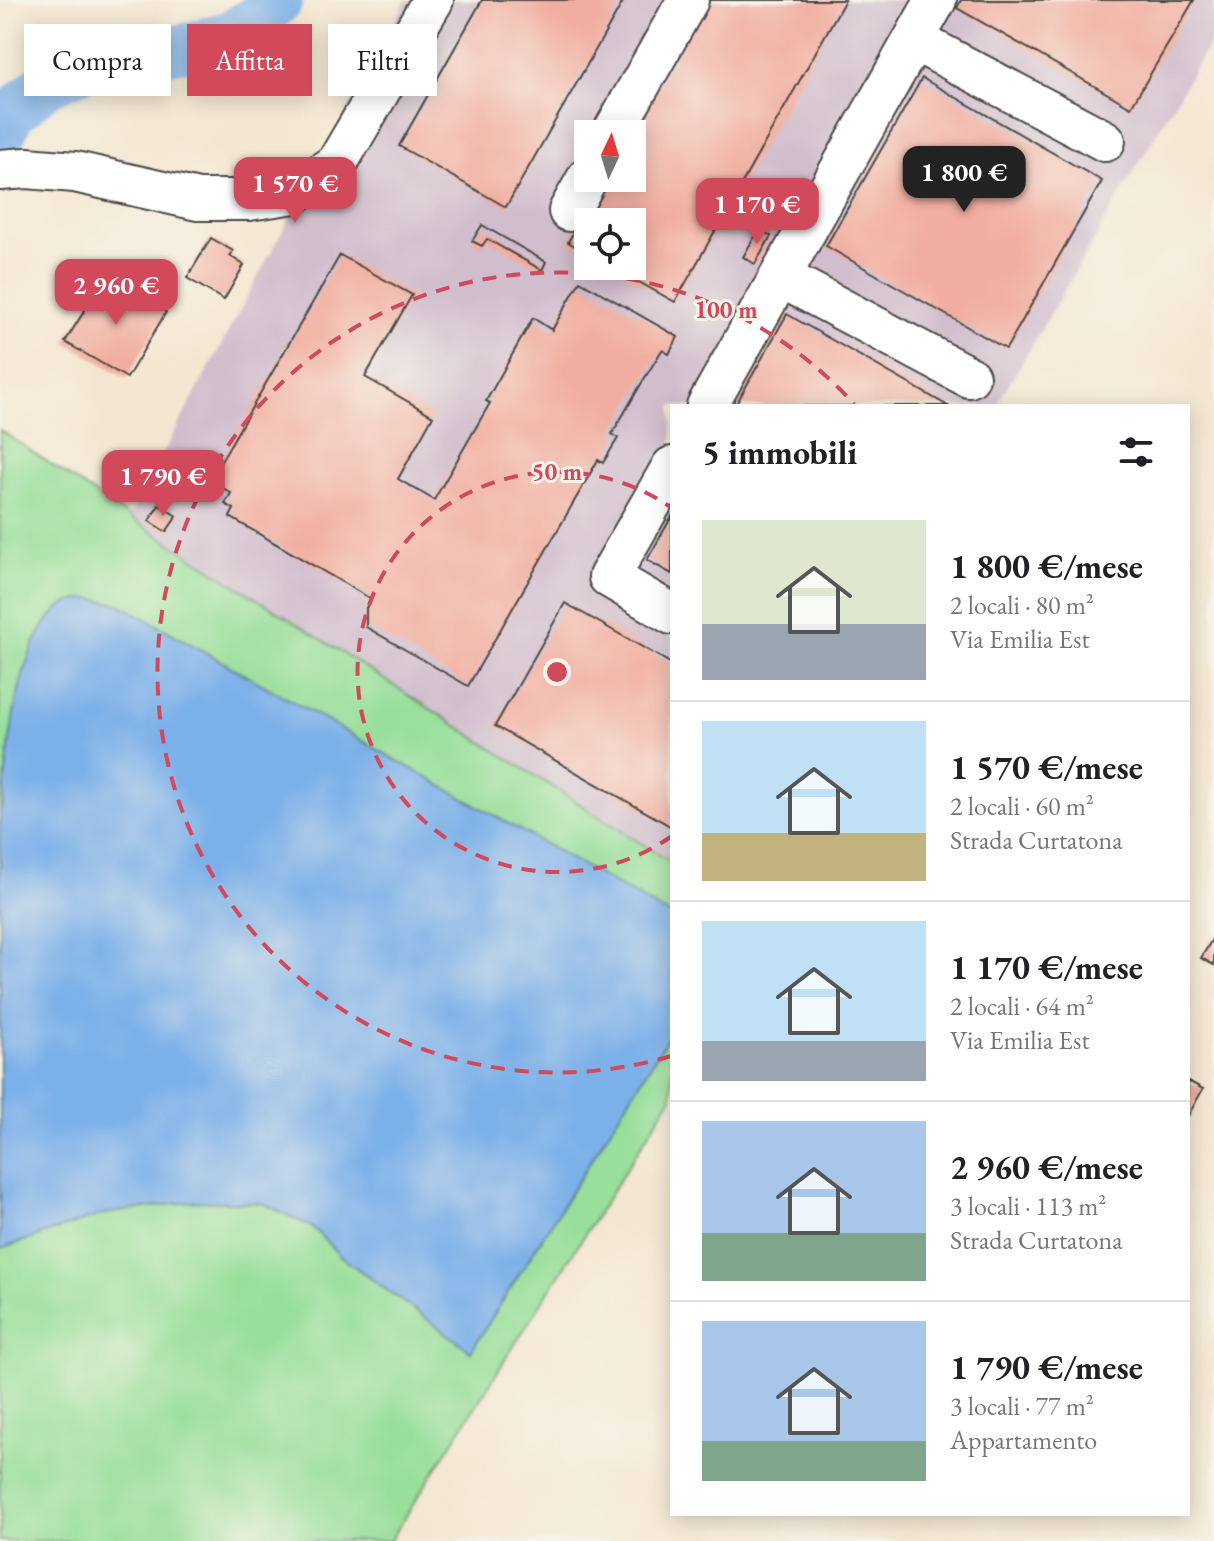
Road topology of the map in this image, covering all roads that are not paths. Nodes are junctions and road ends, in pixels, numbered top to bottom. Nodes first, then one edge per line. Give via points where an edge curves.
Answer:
1 (433, 0) edge
2 (688, 0) edge
3 (936, 0) edge
4 (914, 40) junction
5 (620, 120) edge
6 (1105, 141) dead end
7 (14, 169) edge
8 (580, 192) edge
9 (569, 211) dead end
10 (781, 277) junction
11 (969, 377) dead end
12 (708, 404) edge
13 (670, 470) edge
14 (670, 613) edge

1 - 7 street via 337,163 294,193 198,200 75,172
2 - 5 street
3 - 4 street
4 - 6 street
4 - 10 street
8 - 9 street
10 - 11 street
10 - 12 street
13 - 14 street via 609,577

